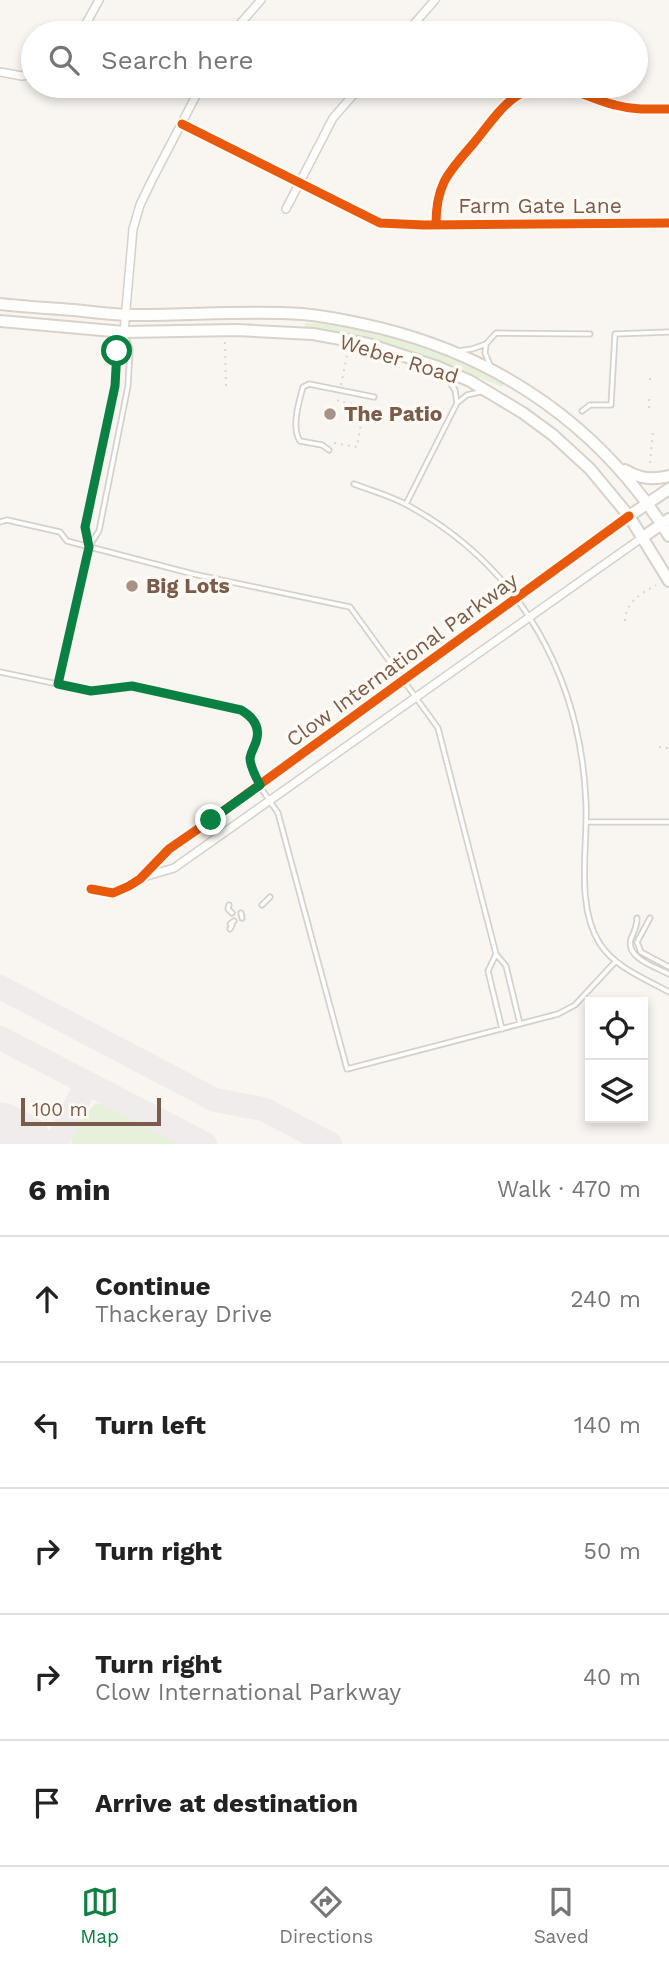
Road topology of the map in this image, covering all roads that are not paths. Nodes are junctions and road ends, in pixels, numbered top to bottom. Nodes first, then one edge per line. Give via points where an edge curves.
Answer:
1 (99, 0) edge
2 (261, 0) edge
3 (435, 0) edge
4 (88, 21) edge
5 (243, 21) edge
6 (417, 21) edge
7 (0, 72) edge
8 (21, 76) edge
9 (195, 98) edge
10 (350, 98) edge
11 (515, 98) edge
12 (596, 98) edge
13 (669, 109) edge
14 (182, 124) junction
15 (298, 183) junction
16 (286, 208) dead end
17 (669, 223) edge
18 (436, 224) junction
19 (0, 304) edge
20 (126, 315) junction
21 (0, 321) edge
22 (124, 332) junction
23 (669, 332) edge
24 (590, 334) dead end
25 (486, 344) junction
26 (454, 352) junction
27 (438, 367) junction
28 (493, 370) junction
29 (496, 396) junction
30 (374, 397) dead end
31 (457, 403) junction
32 (582, 411) dead end
33 (329, 450) dead end
34 (617, 465) junction
35 (669, 476) edge
36 (354, 484) dead end
37 (669, 489) edge
38 (406, 504) junction
39 (648, 504) junction
40 (629, 516) junction
41 (665, 521) edge
42 (0, 522) edge
43 (669, 536) edge
44 (643, 537) junction
45 (89, 547) junction
46 (669, 581) edge
47 (515, 599) junction
48 (528, 617) junction
49 (0, 672) edge
50 (403, 681) junction
51 (58, 684) junction
52 (415, 697) junction
53 (260, 785) junction
54 (270, 800) junction
55 (586, 822) junction
56 (669, 822) edge
57 (140, 878) junction
58 (91, 889) dead end
59 (270, 897) dead end
60 (229, 905) dead end
61 (262, 905) dead end
62 (232, 913) dead end
63 (637, 918) dead end
64 (650, 918) dead end
65 (234, 921) dead end
66 (230, 929) dead end
67 (496, 954) junction
68 (615, 962) junction
69 (669, 967) edge
70 (669, 974) edge
71 (669, 992) edge
72 (520, 1024) junction
73 (502, 1029) junction

1 - 4 street
2 - 5 street
3 - 6 street
7 - 8 street
9 - 14 street
10 - 15 street via 333,118
11 - 18 street via 442,183
12 - 13 street via 638,109
14 - 15 street, Farm Gate Lane
14 - 20 street via 133,229
15 - 16 street
15 - 18 street, Farm Gate Lane via 380,223
17 - 18 street, Farm Gate Lane
19 - 20 main road, Weber Road
20 - 22 street
20 - 26 main road, Weber Road via 301,314 406,334
21 - 22 main road, Weber Road
22 - 27 main road, Weber Road via 313,334 368,344
22 - 45 lane via 85,527
22 - 45 lane via 130,349 128,386 99,531
23 - 32 lane via 615,334 611,405 590,405
24 - 25 lane via 496,333
25 - 26 lane
25 - 28 lane
26 - 28 main road, Weber Road
27 - 29 main road, Weber Road
27 - 31 lane via 455,390
28 - 34 main road, Weber Road via 558,412
29 - 31 lane via 475,393
29 - 40 main road, Weber Road via 590,468
30 - 33 lane via 305,384 295,433 303,442
31 - 38 lane
34 - 35 main road via 638,478
34 - 39 main road, Weber Road
36 - 38 lane
37 - 39 main road
38 - 47 lane via 475,552
39 - 40 main road
39 - 41 main road, Weber Road
40 - 44 main road, Weber Road
40 - 47 street, Clow International Parkway
41 - 43 main road, Weber Road
41 - 44 main road
42 - 45 lane via 61,532 67,541
44 - 46 main road, Weber Road
44 - 48 street, Clow International Parkway
45 - 50 lane via 350,607
45 - 51 lane
47 - 48 lane
47 - 50 street, Clow International Parkway
48 - 52 street, Clow International Parkway
48 - 55 lane via 548,647 569,698 584,776
49 - 51 lane
50 - 52 lane
50 - 53 street, Clow International Parkway
51 - 53 lane via 91,691 132,686 241,710 253,717 257,729 250,761
52 - 54 street, Clow International Parkway
52 - 67 lane via 438,728
53 - 54 lane
53 - 57 street, Clow International Parkway via 169,849
54 - 57 street, Clow International Parkway via 174,868
54 - 73 lane via 278,813 346,1069
55 - 56 lane
55 - 68 lane via 588,917
57 - 58 street, Clow International Parkway via 113,892
59 - 61 lane
60 - 62 lane
63 - 70 lane via 631,950
64 - 69 lane via 637,942 641,952
65 - 66 lane
67 - 72 lane via 506,966
67 - 73 lane via 488,971
68 - 71 lane
68 - 72 lane via 575,1004 558,1014
72 - 73 lane

